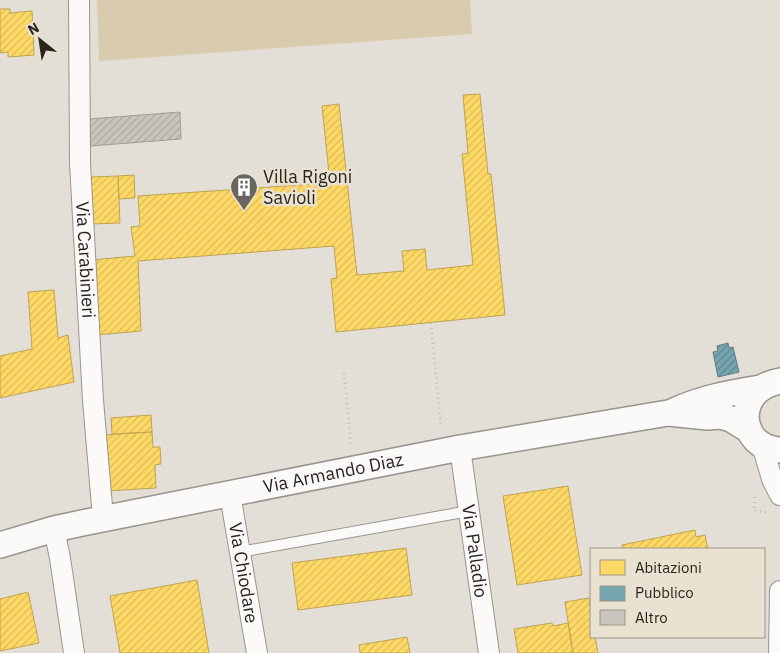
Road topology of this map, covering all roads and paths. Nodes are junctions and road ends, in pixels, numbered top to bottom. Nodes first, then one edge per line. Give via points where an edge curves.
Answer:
1 (79, 0) edge
2 (430, 323) dead end
3 (344, 373) dead end
4 (770, 385) edge
5 (668, 413) junction
6 (441, 427) dead end
7 (764, 442) edge
8 (351, 444) dead end
9 (460, 448) junction
10 (230, 494) junction
11 (780, 495) edge
12 (469, 511) junction
13 (103, 518) junction
14 (54, 529) junction
15 (0, 545) edge
16 (240, 552) junction
17 (780, 591) edge
18 (74, 653) edge
19 (257, 653) edge
20 (489, 653) edge
21 (779, 653) edge

1 - 13 street, Via Carabinieri via 80,163
2 - 6 path
3 - 8 path
4 - 5 street, Via Armando Diaz via 690,403
4 - 7 street via 752,396 747,407 746,418
5 - 7 street, Via Armando Diaz via 731,419
5 - 9 street, Via Armando Diaz
7 - 11 street via 772,479
9 - 10 street, Via Armando Diaz
9 - 12 street, Via Palladio
10 - 13 street, Via Armando Diaz
10 - 16 street, Via Chiodare
12 - 16 lane
12 - 20 street, Via Palladio
13 - 14 street, Via Armando Diaz
14 - 15 street, Via Armando Diaz
14 - 18 street
16 - 19 street, Via Chiodare
17 - 21 street

